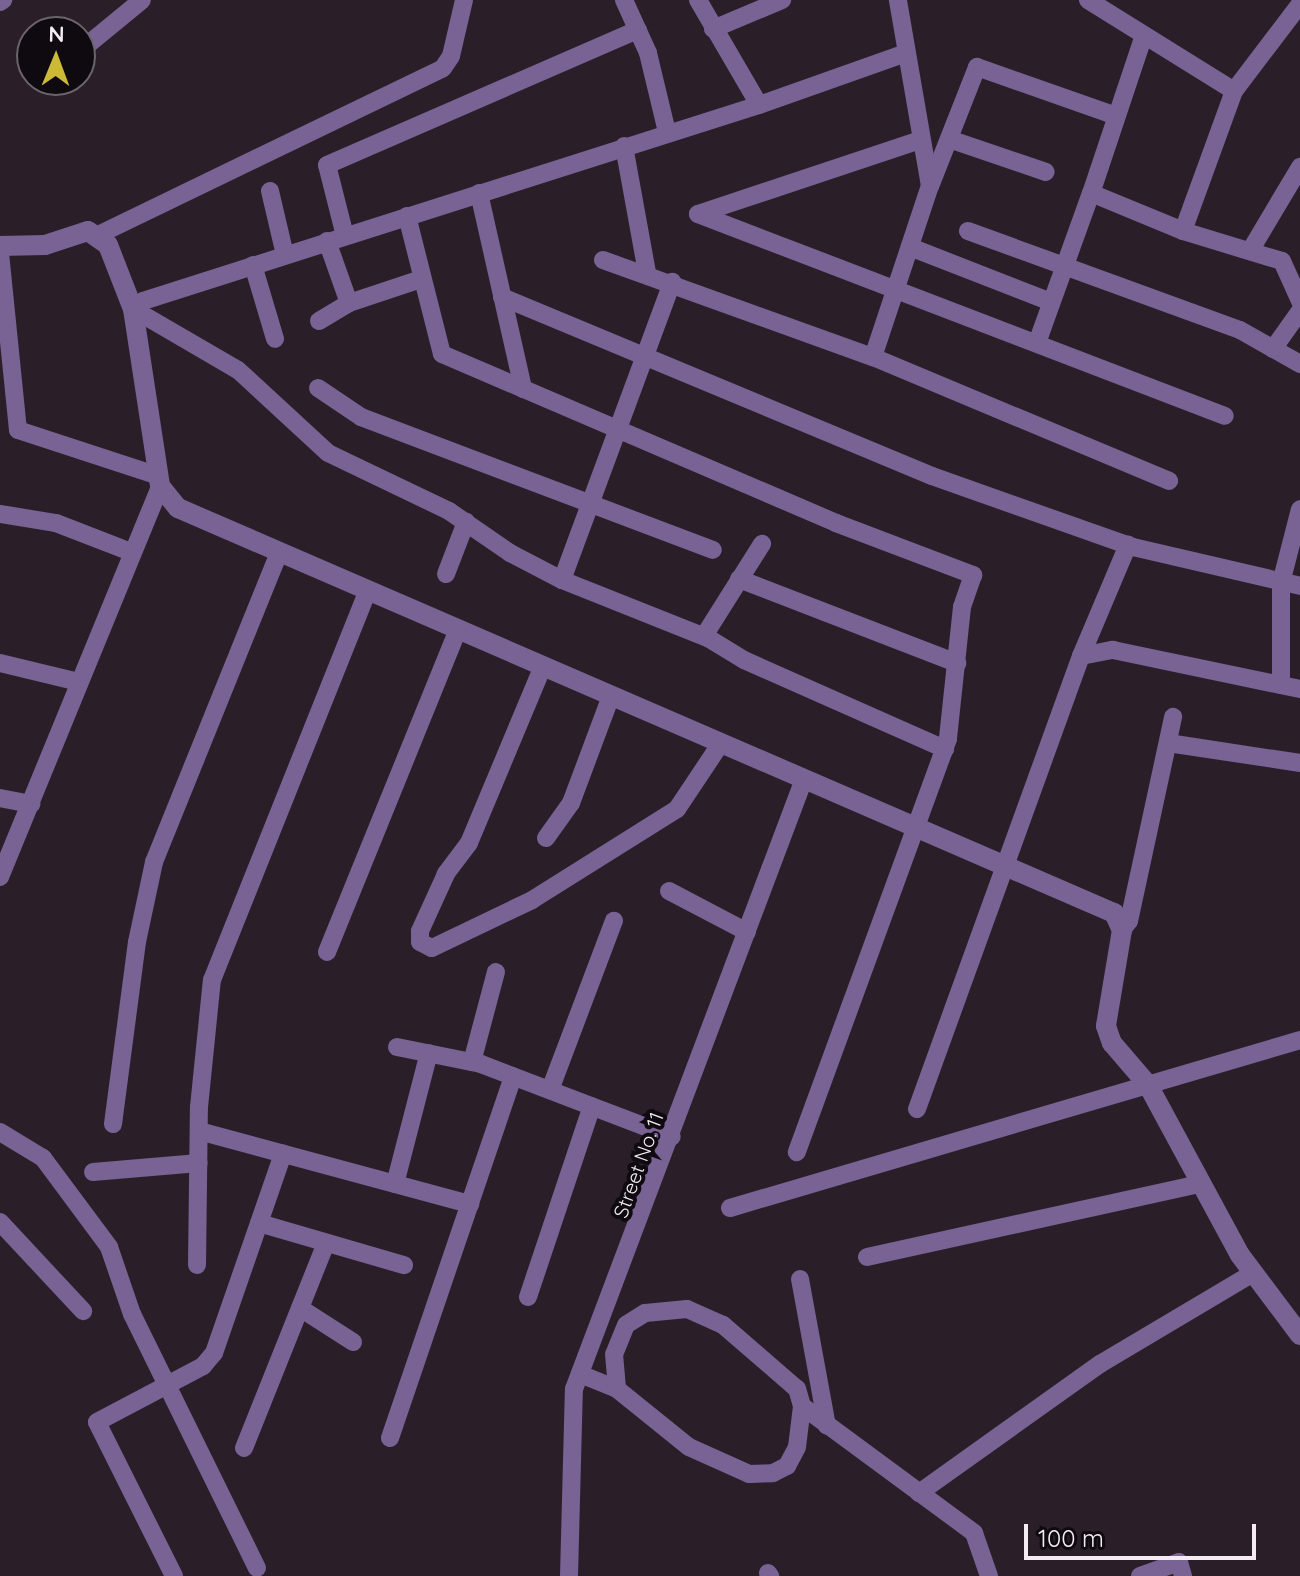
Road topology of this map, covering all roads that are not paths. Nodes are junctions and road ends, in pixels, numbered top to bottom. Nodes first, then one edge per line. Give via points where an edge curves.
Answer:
1 (142, 0) edge
2 (464, 0) edge
3 (624, 0) edge
4 (698, 0) edge
5 (782, 0) edge
6 (898, 0) edge
7 (1088, 0) edge
8 (1300, 4) edge
9 (713, 29) junction
10 (638, 30) junction
11 (96, 38) edge
12 (1143, 38) junction
13 (906, 53) junction
14 (1234, 91) junction
15 (759, 105) junction
16 (1116, 116) junction
17 (667, 132) junction
18 (949, 139) junction
19 (921, 140) junction
20 (624, 146) junction
21 (1300, 167) edge
22 (1046, 172) dead end
23 (930, 186) junction
24 (270, 191) dead end
25 (479, 193) junction
26 (1091, 193) junction
27 (407, 216) junction
28 (968, 231) dead end
29 (1183, 231) junction
30 (98, 235) junction
31 (336, 238) junction
32 (0, 246) edge
33 (910, 247) junction
34 (1250, 251) junction
35 (0, 253) edge
36 (285, 255) junction
37 (603, 260) dead end
38 (253, 265) junction
39 (1065, 265) junction
40 (647, 273) junction
41 (421, 279) junction
42 (672, 282) junction
43 (896, 288) junction
44 (502, 297) junction
45 (1300, 301) edge
46 (1051, 302) junction
47 (349, 303) junction
48 (133, 309) junction
49 (1300, 311) edge
50 (319, 321) dead end
51 (275, 339) dead end
52 (1037, 343) junction
53 (1273, 349) junction
54 (646, 353) junction
55 (873, 357) junction
56 (1300, 364) edge
57 (318, 388) dead end
58 (523, 389) junction
59 (1225, 416) dead end
60 (9, 428) edge
61 (618, 431) junction
62 (159, 481) junction
63 (1169, 481) dead end
64 (590, 505) junction
65 (1300, 509) edge
66 (0, 514) edge
67 (466, 522) junction
68 (762, 544) dead end
69 (1128, 545) junction
70 (713, 550) dead end
71 (131, 552) junction
72 (279, 552) junction
73 (446, 574) dead end
74 (739, 579) junction
75 (562, 580) junction
76 (1291, 584) edge
77 (368, 590) junction
78 (458, 629) junction
79 (704, 636) junction
80 (1081, 656) junction
81 (0, 663) edge
82 (957, 663) junction
83 (543, 666) junction
84 (79, 682) junction
85 (1281, 685) junction
86 (1300, 689) edge
87 (611, 696) junction
88 (1173, 717) dead end
89 (721, 743) junction
90 (1168, 743) junction
91 (945, 749) junction
92 (1300, 763) edge
93 (804, 779) junction
94 (0, 798) edge
95 (31, 804) junction
96 (916, 828) junction
97 (546, 838) dead end
98 (1007, 867) junction
99 (0, 877) edge
100 (669, 891) dead end
101 (614, 921) dead end
102 (1122, 930) junction
103 (747, 932) junction
104 (327, 952) dead end
105 (496, 972) dead end
106 (1300, 1040) edge
107 (397, 1047) dead end
108 (429, 1053) junction
109 (472, 1062) junction
110 (513, 1076) junction
111 (1148, 1085) junction
112 (550, 1090) junction
113 (592, 1106) junction
114 (917, 1109) dead end
115 (113, 1124) dead end
116 (199, 1131) junction
117 (0, 1132) edge
118 (672, 1137) junction
119 (797, 1152) dead end
120 (283, 1154) junction
121 (199, 1163) junction
122 (93, 1172) dead end
123 (395, 1184) junction
124 (1198, 1184) junction
125 (470, 1204) junction
126 (730, 1208) dead end
127 (0, 1222) edge
128 (259, 1223) junction
129 (326, 1243) junction
130 (867, 1257) dead end
131 (197, 1265) dead end
132 (404, 1265) dead end
133 (1253, 1273) junction
134 (800, 1279) dead end
135 (528, 1297) dead end
136 (300, 1308) junction
137 (83, 1311) dead end
138 (1300, 1335) edge
139 (353, 1342) dead end
140 (580, 1374) junction
141 (170, 1384) junction
142 (617, 1389) junction
143 (802, 1406) junction
144 (827, 1426) junction
145 (390, 1438) dead end
146 (244, 1448) dead end
147 (919, 1493) junction
148 (257, 1568) dead end
149 (174, 1576) edge
150 (569, 1576) edge
151 (989, 1576) edge
152 (1140, 1576) edge
153 (1183, 1576) edge

1 - 11 street
2 - 30 street via 451,56 443,68
3 - 10 street
4 - 9 street
5 - 9 street
6 - 13 street
7 - 12 street
8 - 14 street
9 - 15 street
10 - 17 street
10 - 31 street via 327,165
12 - 14 street
12 - 16 street
13 - 15 street
13 - 19 street
14 - 29 street
15 - 17 street
16 - 18 street via 977,67
16 - 26 street
17 - 20 street
18 - 22 street
18 - 23 street
19 - 23 street
19 - 43 street via 698,214
20 - 25 street
20 - 40 street
21 - 34 street
23 - 33 street
24 - 36 street
25 - 27 street
25 - 44 street
26 - 29 street
26 - 39 street
27 - 31 street
27 - 41 street
28 - 39 street
29 - 34 street
30 - 32 street via 88,231 45,245
30 - 48 street via 108,245
31 - 36 street
31 - 47 street
33 - 43 street
33 - 46 street
34 - 45 street via 1282,261
35 - 60 street
36 - 38 street
37 - 40 street
38 - 48 street via 143,301
38 - 51 street
39 - 46 street
39 - 53 street via 1240,330
40 - 42 street
41 - 47 street
41 - 58 street via 442,354
42 - 54 street
42 - 55 street
43 - 52 street
43 - 55 street
44 - 54 street
44 - 58 street
46 - 52 street
47 - 50 street
48 - 62 street
48 - 67 street via 238,370 328,453
49 - 53 street
52 - 59 street
53 - 56 street
54 - 61 street
54 - 69 street via 932,476
55 - 63 street
57 - 64 street via 361,417
58 - 61 street
60 - 62 street
61 - 64 street
61 - 82 street via 971,573
62 - 71 street
62 - 72 street via 178,508
64 - 70 street
64 - 75 street
65 - 76 street
66 - 71 street via 56,523
67 - 73 street
67 - 75 street
68 - 74 street
69 - 76 street
69 - 80 street
71 - 84 street
72 - 77 street
72 - 115 street via 154,862 137,942
74 - 79 street
74 - 82 street
75 - 79 street
76 - 85 street
77 - 78 street
77 - 116 street via 212,980
78 - 83 street
78 - 104 street
79 - 91 street via 744,660
80 - 85 street via 1113,650
80 - 98 street
81 - 84 street
82 - 91 street via 954,718
83 - 87 street
83 - 89 street via 469,843 446,874 420,931 420,942 432,948 532,900 677,809
84 - 95 street
85 - 86 street
87 - 89 street
87 - 97 street via 571,803
88 - 90 street
89 - 93 street
90 - 92 street
90 - 102 street via 1129,921
91 - 96 street
93 - 96 street
93 - 103 street, Street No. 11
94 - 95 street
95 - 99 street
96 - 98 street
96 - 119 street
98 - 102 street via 1114,913
98 - 114 street
100 - 103 street
101 - 112 street
102 - 111 street via 1106,1026 1112,1043
103 - 118 street, Street No. 11
105 - 109 street
106 - 111 street
107 - 108 street
108 - 109 street
108 - 123 street
109 - 110 street
110 - 112 street
110 - 125 street
111 - 124 street
111 - 126 street
112 - 113 street
113 - 118 street
113 - 135 street
116 - 120 street
116 - 121 street
117 - 141 street via 43,1158 109,1247 132,1314
118 - 140 street, Street No. 11
120 - 123 street
120 - 128 street
121 - 122 street
121 - 131 street
123 - 125 street
124 - 130 street
124 - 133 street
125 - 145 street
127 - 137 street
128 - 129 street
128 - 141 street via 214,1353
129 - 132 street
129 - 136 street
133 - 138 street
133 - 147 street via 1100,1364
134 - 144 street
136 - 139 street
136 - 146 street
140 - 142 street
140 - 150 street, Street No. 11 via 572,1402
141 - 148 street
141 - 149 street via 97,1422
142 - 143 street via 689,1447 749,1474 787,1466 797,1447
142 - 143 street via 614,1354 626,1325 645,1313 687,1309 723,1325 769,1360 797,1389
143 - 144 street
144 - 147 street
147 - 151 street via 974,1533
152 - 153 street via 1179,1562

